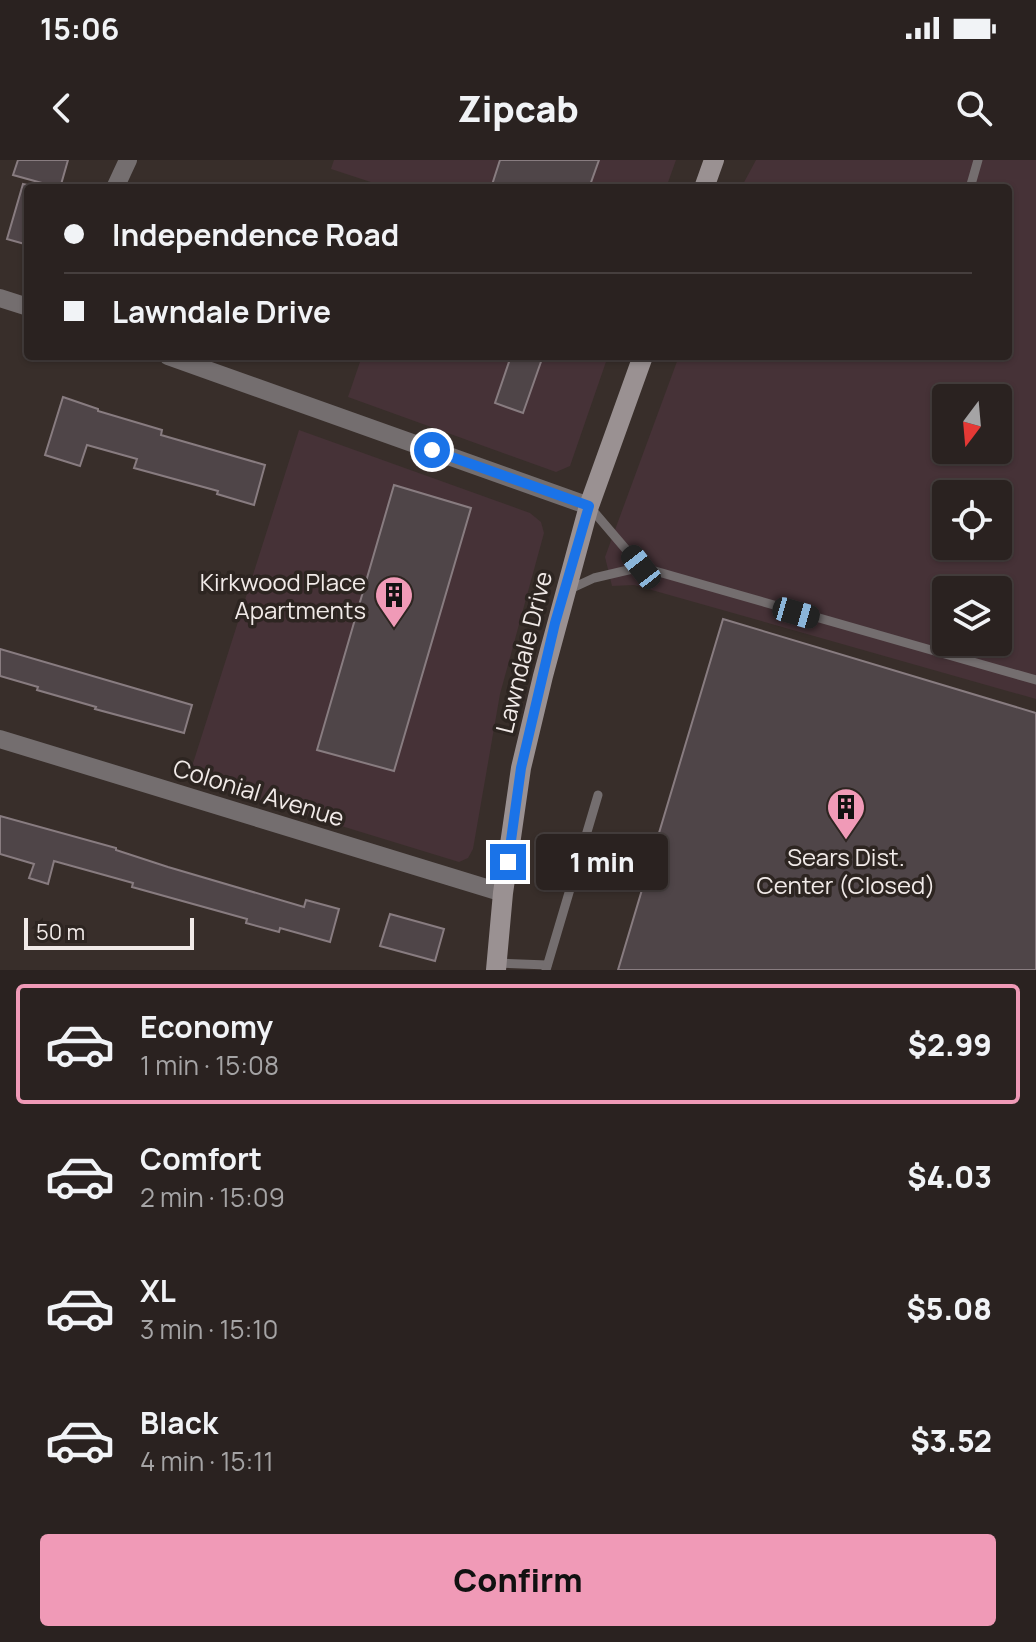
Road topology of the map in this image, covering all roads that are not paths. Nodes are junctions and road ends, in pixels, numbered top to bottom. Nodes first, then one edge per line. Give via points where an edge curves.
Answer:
1 (128, 160) edge
2 (714, 160) edge
3 (978, 160) edge
4 (117, 184) edge
5 (705, 184) edge
6 (971, 184) edge
7 (0, 298) edge
8 (24, 306) edge
9 (179, 360) edge
10 (642, 360) edge
11 (589, 506) junction
12 (641, 567) junction
13 (565, 591) junction
14 (1036, 680) edge
15 (0, 739) edge
16 (598, 795) dead end
17 (503, 893) junction
18 (496, 967) edge
19 (546, 968) edge

1 - 4 street
2 - 5 main road
3 - 6 lane
7 - 8 street
9 - 11 street
10 - 11 main road, Lawndale Drive
11 - 12 lane
11 - 13 main road, Lawndale Drive
12 - 13 lane
12 - 14 lane
13 - 17 main road, Lawndale Drive via 521,768
15 - 17 street, Colonial Avenue
16 - 19 lane
17 - 18 main road, Lawndale Drive
18 - 19 lane

